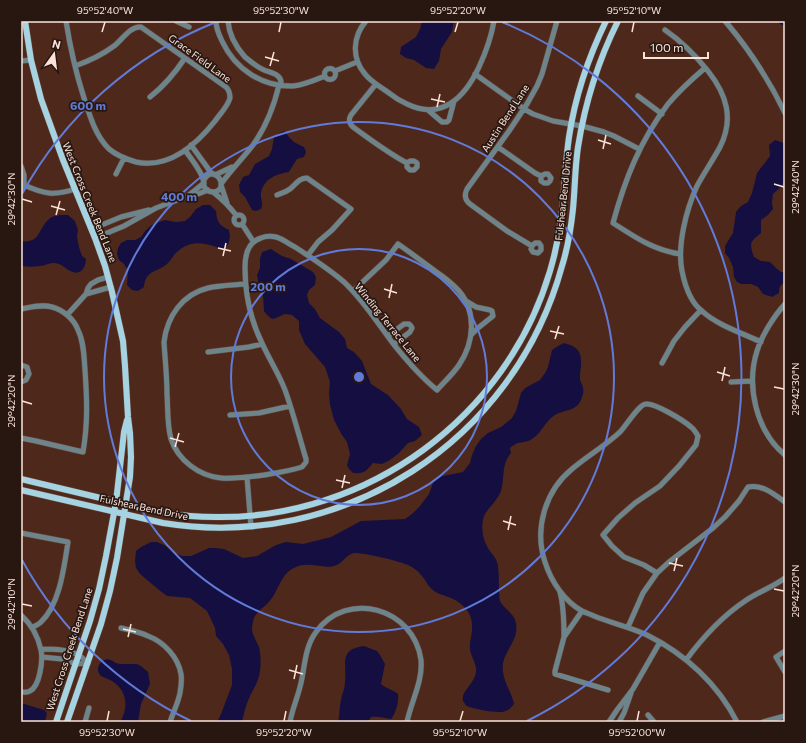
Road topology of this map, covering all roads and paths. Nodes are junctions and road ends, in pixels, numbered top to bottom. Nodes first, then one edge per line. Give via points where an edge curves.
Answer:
1 (25, 21) edge
2 (66, 21) edge
3 (176, 21) edge
4 (216, 21) edge
5 (228, 21) edge
6 (366, 21) edge
7 (494, 21) edge
8 (557, 21) edge
9 (606, 21) edge
10 (618, 21) edge
11 (725, 21) edge
12 (189, 27) dead end
13 (665, 30) dead end
14 (185, 58) junction
15 (31, 60) junction
16 (21, 61) edge
17 (357, 62) junction
18 (75, 66) junction
19 (705, 68) junction
20 (475, 74) junction
21 (376, 84) junction
22 (279, 85) junction
23 (638, 96) dead end
24 (150, 97) dead end
25 (454, 101) junction
26 (427, 109) junction
27 (524, 109) junction
28 (785, 113) edge
29 (662, 114) junction
30 (343, 117) dead end
31 (349, 118) junction
32 (571, 124) junction
33 (582, 126) junction
34 (191, 145) junction
35 (498, 147) junction
36 (639, 149) junction
37 (185, 150) junction
38 (124, 158) junction
39 (407, 163) dead end
40 (21, 166) edge
41 (235, 166) junction
42 (116, 174) dead end
43 (214, 174) junction
44 (541, 176) dead end
45 (204, 182) junction
46 (221, 184) junction
47 (24, 185) junction
48 (75, 189) junction
49 (21, 191) edge
50 (210, 191) junction
51 (277, 194) dead end
52 (188, 196) junction
53 (228, 204) junction
54 (156, 208) junction
55 (92, 229) junction
56 (95, 238) junction
57 (254, 241) junction
58 (532, 246) dead end
59 (556, 250) junction
60 (566, 253) junction
61 (680, 254) junction
62 (308, 255) junction
63 (108, 277) junction
64 (245, 284) junction
65 (111, 287) junction
66 (353, 291) junction
67 (86, 294) junction
68 (466, 301) junction
69 (785, 304) edge
70 (21, 309) edge
71 (700, 310) junction
72 (67, 315) junction
73 (471, 335) junction
74 (388, 336) junction
75 (761, 342) junction
76 (262, 344) junction
77 (394, 344) junction
78 (208, 352) dead end
79 (662, 363) dead end
80 (21, 365) edge
81 (752, 381) junction
82 (21, 382) edge
83 (731, 382) dead end
84 (490, 386) junction
85 (498, 393) junction
86 (290, 406) junction
87 (230, 415) dead end
88 (128, 417) junction
89 (21, 438) edge
90 (785, 455) edge
91 (392, 471) junction
92 (247, 477) junction
93 (21, 479) edge
94 (398, 480) junction
95 (21, 490) edge
96 (116, 502) junction
97 (785, 502) edge
98 (126, 504) junction
99 (114, 512) junction
100 (124, 514) junction
101 (250, 516) junction
102 (251, 526) junction
103 (21, 534) edge
104 (657, 573) junction
105 (785, 578) edge
106 (559, 590) junction
107 (582, 611) junction
108 (21, 615) edge
109 (628, 627) junction
110 (33, 628) junction
111 (121, 628) dead end
112 (564, 637) junction
113 (660, 642) junction
114 (41, 649) junction
115 (785, 651) edge
116 (79, 655) junction
117 (42, 657) junction
118 (686, 660) junction
119 (88, 663) junction
120 (76, 664) junction
121 (785, 672) edge
122 (633, 689) junction
123 (608, 690) dead end
124 (21, 692) edge
125 (89, 708) dead end
126 (648, 715) dead end
127 (785, 716) edge
128 (56, 722) edge
129 (67, 722) edge
130 (85, 722) edge
131 (170, 722) edge
132 (290, 722) edge
133 (407, 722) edge
134 (609, 722) edge
135 (620, 722) edge
136 (654, 722) edge
137 (737, 722) edge
138 (764, 722) edge

1 - 15 main road, West Cross Creek Bend Lane
2 - 18 street
3 - 12 street
4 - 22 street via 224,46 237,64 257,78
5 - 22 street via 234,43 254,64 280,77
6 - 17 street via 356,41
7 - 20 street via 488,45
8 - 27 street, Austin Bend Lane via 540,80
9 - 32 main road, Fulshear Bend Drive via 585,72
10 - 33 main road, Fulshear Bend Drive via 596,73
11 - 28 street via 762,70
13 - 19 street via 682,43
14 - 18 street, Grace Field Lane via 144,28 137,27 131,29 103,53
14 - 24 street via 168,81
14 - 34 street, Grace Field Lane via 226,87 230,93 226,106 209,128
15 - 16 street
15 - 48 main road, West Cross Creek Bend Lane via 51,129
17 - 21 street
17 - 22 street via 335,72 332,78 328,79 325,76 304,84
18 - 38 street via 94,128 109,149
19 - 29 street via 678,93
19 - 61 street via 722,94 728,116 727,126 719,148 692,199
20 - 25 street via 466,90
20 - 27 street
21 - 26 street via 407,104
21 - 31 street
22 - 41 street via 266,122 253,144
23 - 29 street
25 - 26 street via 441,108
25 - 26 street via 449,120 446,122
27 - 32 street via 544,118
27 - 35 street, Austin Bend Lane
29 - 36 street
30 - 31 street
31 - 39 street via 353,127
32 - 33 street
32 - 59 main road, Fulshear Bend Drive
33 - 36 street via 614,136
33 - 60 main road, Fulshear Bend Drive
34 - 37 street
34 - 43 street
35 - 44 street
35 - 58 street, Austin Bend Lane via 467,189 466,200
36 - 61 street via 613,223 656,248
37 - 38 street via 159,162 141,163
37 - 45 street
38 - 42 street
40 - 47 street
41 - 43 street
41 - 46 street
43 - 45 street via 207,176
43 - 46 street via 220,178
45 - 50 street via 204,186
45 - 52 street
46 - 50 street via 219,189
46 - 53 street
47 - 48 street via 40,192 57,194
47 - 49 street
48 - 55 main road, West Cross Creek Bend Lane
50 - 52 street
50 - 53 street
51 - 62 street via 289,189 301,178 307,178 351,209
52 - 54 street
53 - 57 street via 236,215 243,217 242,224
54 - 55 street via 121,217
54 - 56 street via 124,226
55 - 56 main road, West Cross Creek Bend Lane
56 - 63 main road, West Cross Creek Bend Lane
57 - 62 street, Winding Terrace Lane via 266,236 276,237
57 - 64 street via 246,256
59 - 60 main road
59 - 84 main road, Fulshear Bend Drive via 529,324 510,359
60 - 85 main road, Fulshear Bend Drive via 542,323 522,359
61 - 71 street via 685,285
62 - 66 street, Winding Terrace Lane via 330,270
63 - 65 main road, West Cross Creek Bend Lane
63 - 67 street via 94,282
64 - 76 street via 250,313
64 - 92 street via 210,287 193,294 176,309 167,327 164,342 170,432 178,452 192,467 205,474 222,478
65 - 67 street
65 - 88 main road, West Cross Creek Bend Lane via 123,341
66 - 68 street via 386,260 398,244 452,283
66 - 74 street, Winding Terrace Lane
67 - 72 street
68 - 73 street via 472,324
68 - 73 street via 476,307 490,310 493,314
69 - 75 street
70 - 72 street via 47,306
71 - 75 street via 710,318
71 - 79 street via 674,341
72 - 89 street via 79,330 83,348 87,418 82,452
73 - 77 street, Winding Terrace Lane via 459,365 437,390
74 - 77 street, Winding Terrace Lane
74 - 77 street via 404,324 411,326 410,332
75 - 81 street
76 - 78 street
76 - 86 street
80 - 82 street via 27,367 29,374 26,380
81 - 83 street
81 - 90 street via 760,420 770,438
84 - 85 main road
84 - 91 main road, Fulshear Bend Drive via 449,430
85 - 94 main road, Fulshear Bend Drive via 453,441
86 - 87 street via 260,413
86 - 92 street via 306,462 299,468
88 - 96 main road, West Cross Creek Bend Lane
88 - 98 main road, West Cross Creek Bend Lane via 131,457
91 - 94 main road
91 - 101 main road, Fulshear Bend Drive via 352,491 319,502
92 - 101 street
93 - 96 main road, Fulshear Bend Drive
94 - 102 main road, Fulshear Bend Drive via 359,500 319,514 287,522
95 - 99 main road, Fulshear Bend Drive
96 - 98 main road, Fulshear Bend Drive
96 - 99 main road, West Cross Creek Bend Lane
97 - 104 street via 760,487 748,488 725,517
98 - 100 main road, West Cross Creek Bend Lane
98 - 101 main road, Fulshear Bend Drive via 190,516
99 - 100 main road, Fulshear Bend Drive
99 - 116 main road, West Cross Creek Bend Lane via 99,589
100 - 102 main road, Fulshear Bend Drive via 191,527
100 - 119 main road, West Cross Creek Bend Lane via 110,591
101 - 102 street
103 - 110 street via 68,542 52,608
104 - 106 street via 624,557 603,535 618,518 660,486 696,445 698,436 692,427 647,403 638,408 619,432 571,469 559,481 550,496 543,513 541,544 548,569
104 - 109 street via 643,593
105 - 118 street via 746,600 723,617
106 - 107 street
106 - 112 street via 564,616
107 - 109 street
107 - 112 street
108 - 110 street
109 - 113 street
110 - 114 street
111 - 131 street via 157,640 166,646 176,660 182,675 178,703
112 - 123 street via 555,674
113 - 118 street
113 - 122 street
114 - 116 street
114 - 117 street
115 - 121 street via 776,657
116 - 119 street
116 - 120 main road, West Cross Creek Bend Lane
117 - 120 street
117 - 124 street via 36,684 29,692
118 - 137 street via 725,700
119 - 120 street
119 - 129 main road, West Cross Creek Bend Lane
120 - 128 main road, West Cross Creek Bend Lane
122 - 134 street
122 - 135 street
125 - 130 street
126 - 136 street
127 - 138 street
132 - 133 street via 300,690 309,643 315,633 336,614 366,608 389,614 398,620 411,633 418,649 421,671

